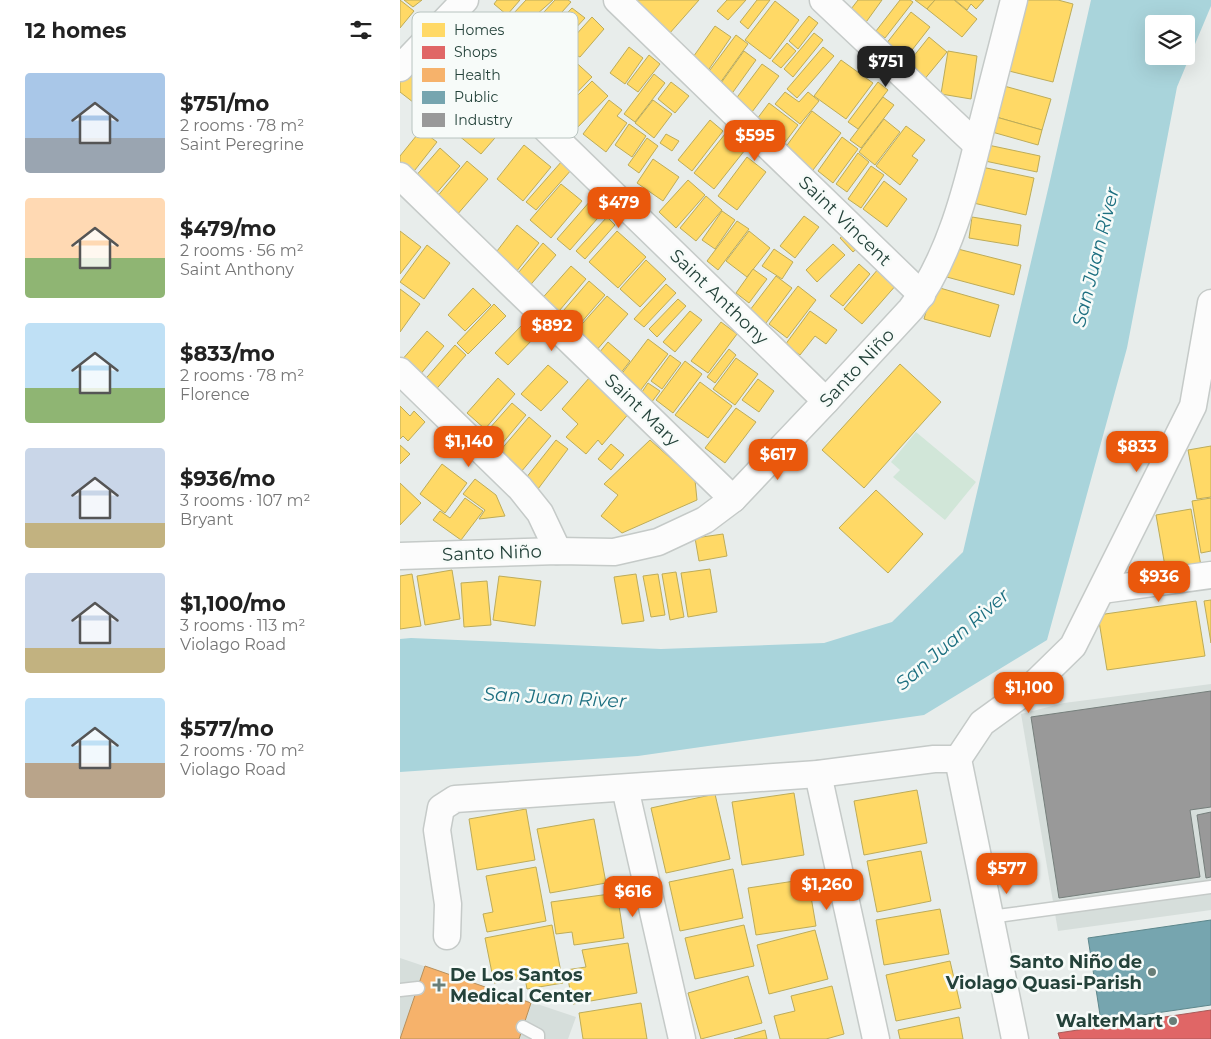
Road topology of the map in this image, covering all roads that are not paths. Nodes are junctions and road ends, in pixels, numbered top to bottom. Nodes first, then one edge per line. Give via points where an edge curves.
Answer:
1 (464, 0) edge
2 (617, 0) edge
3 (823, 0) edge
4 (1014, 0) edge
5 (453, 12) edge
6 (412, 55) edge
7 (400, 68) edge
8 (555, 138) edge
9 (977, 145) junction
10 (400, 176) edge
11 (922, 295) junction
12 (1211, 303) edge
13 (400, 371) edge
14 (826, 401) junction
15 (1202, 404) edge
16 (733, 498) junction
17 (558, 551) junction
18 (400, 556) edge
19 (1211, 575) edge
20 (1102, 590) junction
21 (958, 759) junction
22 (818, 774) junction
23 (625, 788) junction
24 (1211, 887) edge
25 (990, 917) junction
26 (447, 936) dead end
27 (418, 988) dead end
28 (400, 990) edge
29 (524, 1027) dead end
30 (538, 1039) edge
31 (682, 1039) edge
32 (876, 1039) edge
33 (1015, 1039) edge

1 - 5 street
2 - 11 street, Saint Vincent
3 - 9 street
4 - 9 street, Santo Niño
6 - 7 street
8 - 14 street, Saint Anthony
9 - 11 street, Santo Niño via 972,172 946,246
10 - 16 street, Saint Mary
11 - 14 street, Santo Niño
12 - 15 street
13 - 17 street via 520,488 540,513
14 - 16 street, Santo Niño
15 - 20 street
16 - 17 street, Santo Niño via 705,520 658,542 614,552
17 - 18 street, Santo Niño
19 - 20 street
20 - 21 street via 1073,646 1029,689 982,723
21 - 22 street via 934,759
21 - 25 street
22 - 23 street
22 - 32 street
23 - 26 street via 456,799 441,808 437,830 448,904
23 - 31 street
24 - 25 lane
25 - 33 street
27 - 28 lane
29 - 30 lane via 538,1035

